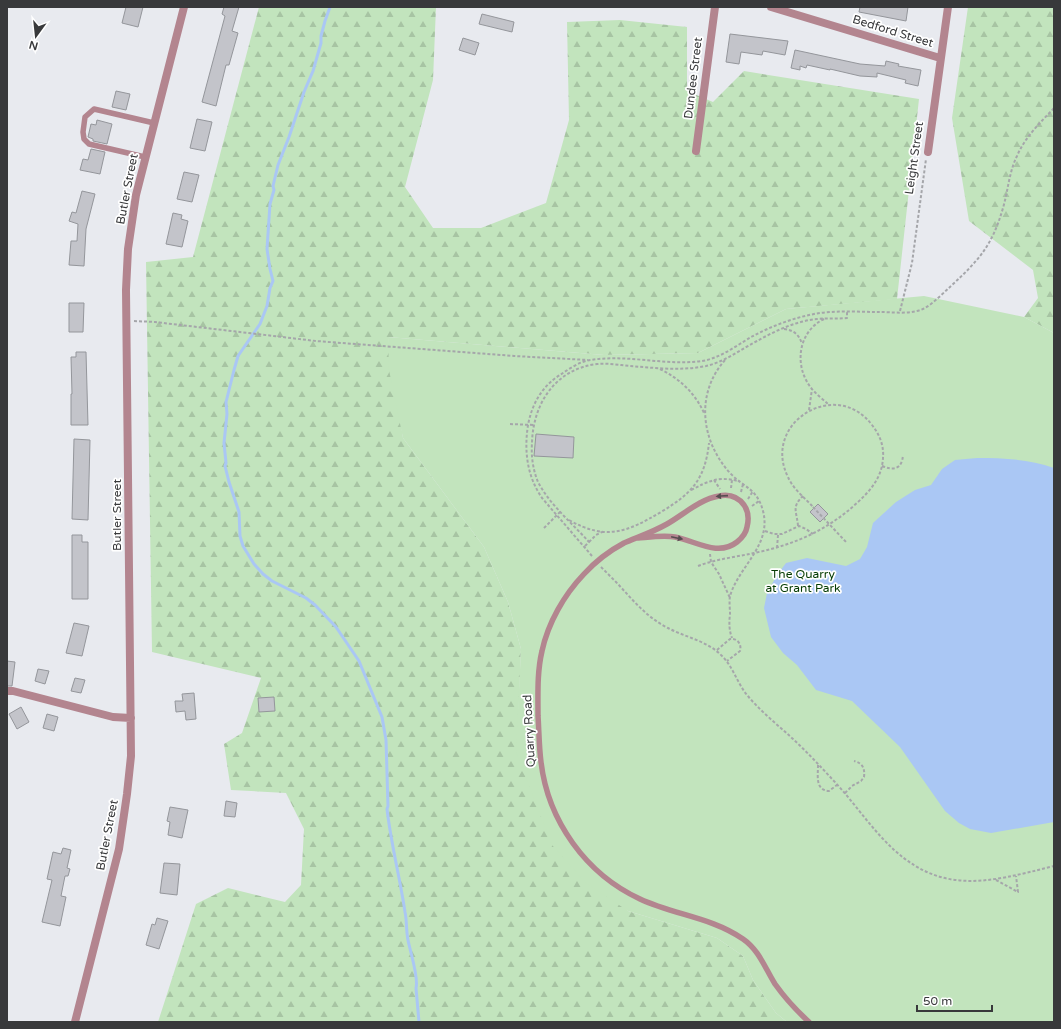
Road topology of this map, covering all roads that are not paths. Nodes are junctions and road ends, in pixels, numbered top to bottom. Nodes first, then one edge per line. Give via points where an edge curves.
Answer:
1 (184, 7) edge
2 (715, 7) edge
3 (771, 7) edge
4 (948, 7) edge
5 (940, 58) junction
6 (154, 123) junction
7 (696, 151) dead end
8 (928, 152) road end
9 (145, 157) junction
10 (638, 538) junction
11 (7, 691) edge
12 (130, 718) junction
13 (74, 1022) edge
14 (809, 1022) edge

1 - 6 street, Butler Street
2 - 7 street, Dundee Street
3 - 5 street, Bedford Street
4 - 5 street, Leight Street
5 - 8 street, Leight Street
6 - 9 street, Butler Street
6 - 9 lane via 94,110 85,117 84,139 90,144
9 - 12 street, Butler Street via 128,249 126,290
10 -> 10 lane, Quarry Road via 673,537 710,548 727,547 743,536 749,517 745,506 737,498 722,495 708,499
10 - 14 lane, Quarry Road via 616,548 584,573 556,613 545,641 539,667 540,762 550,802 573,844 598,873 655,906 717,924 747,942 756,951 775,984
11 - 12 street
12 - 13 street, Butler Street via 131,756 118,849

